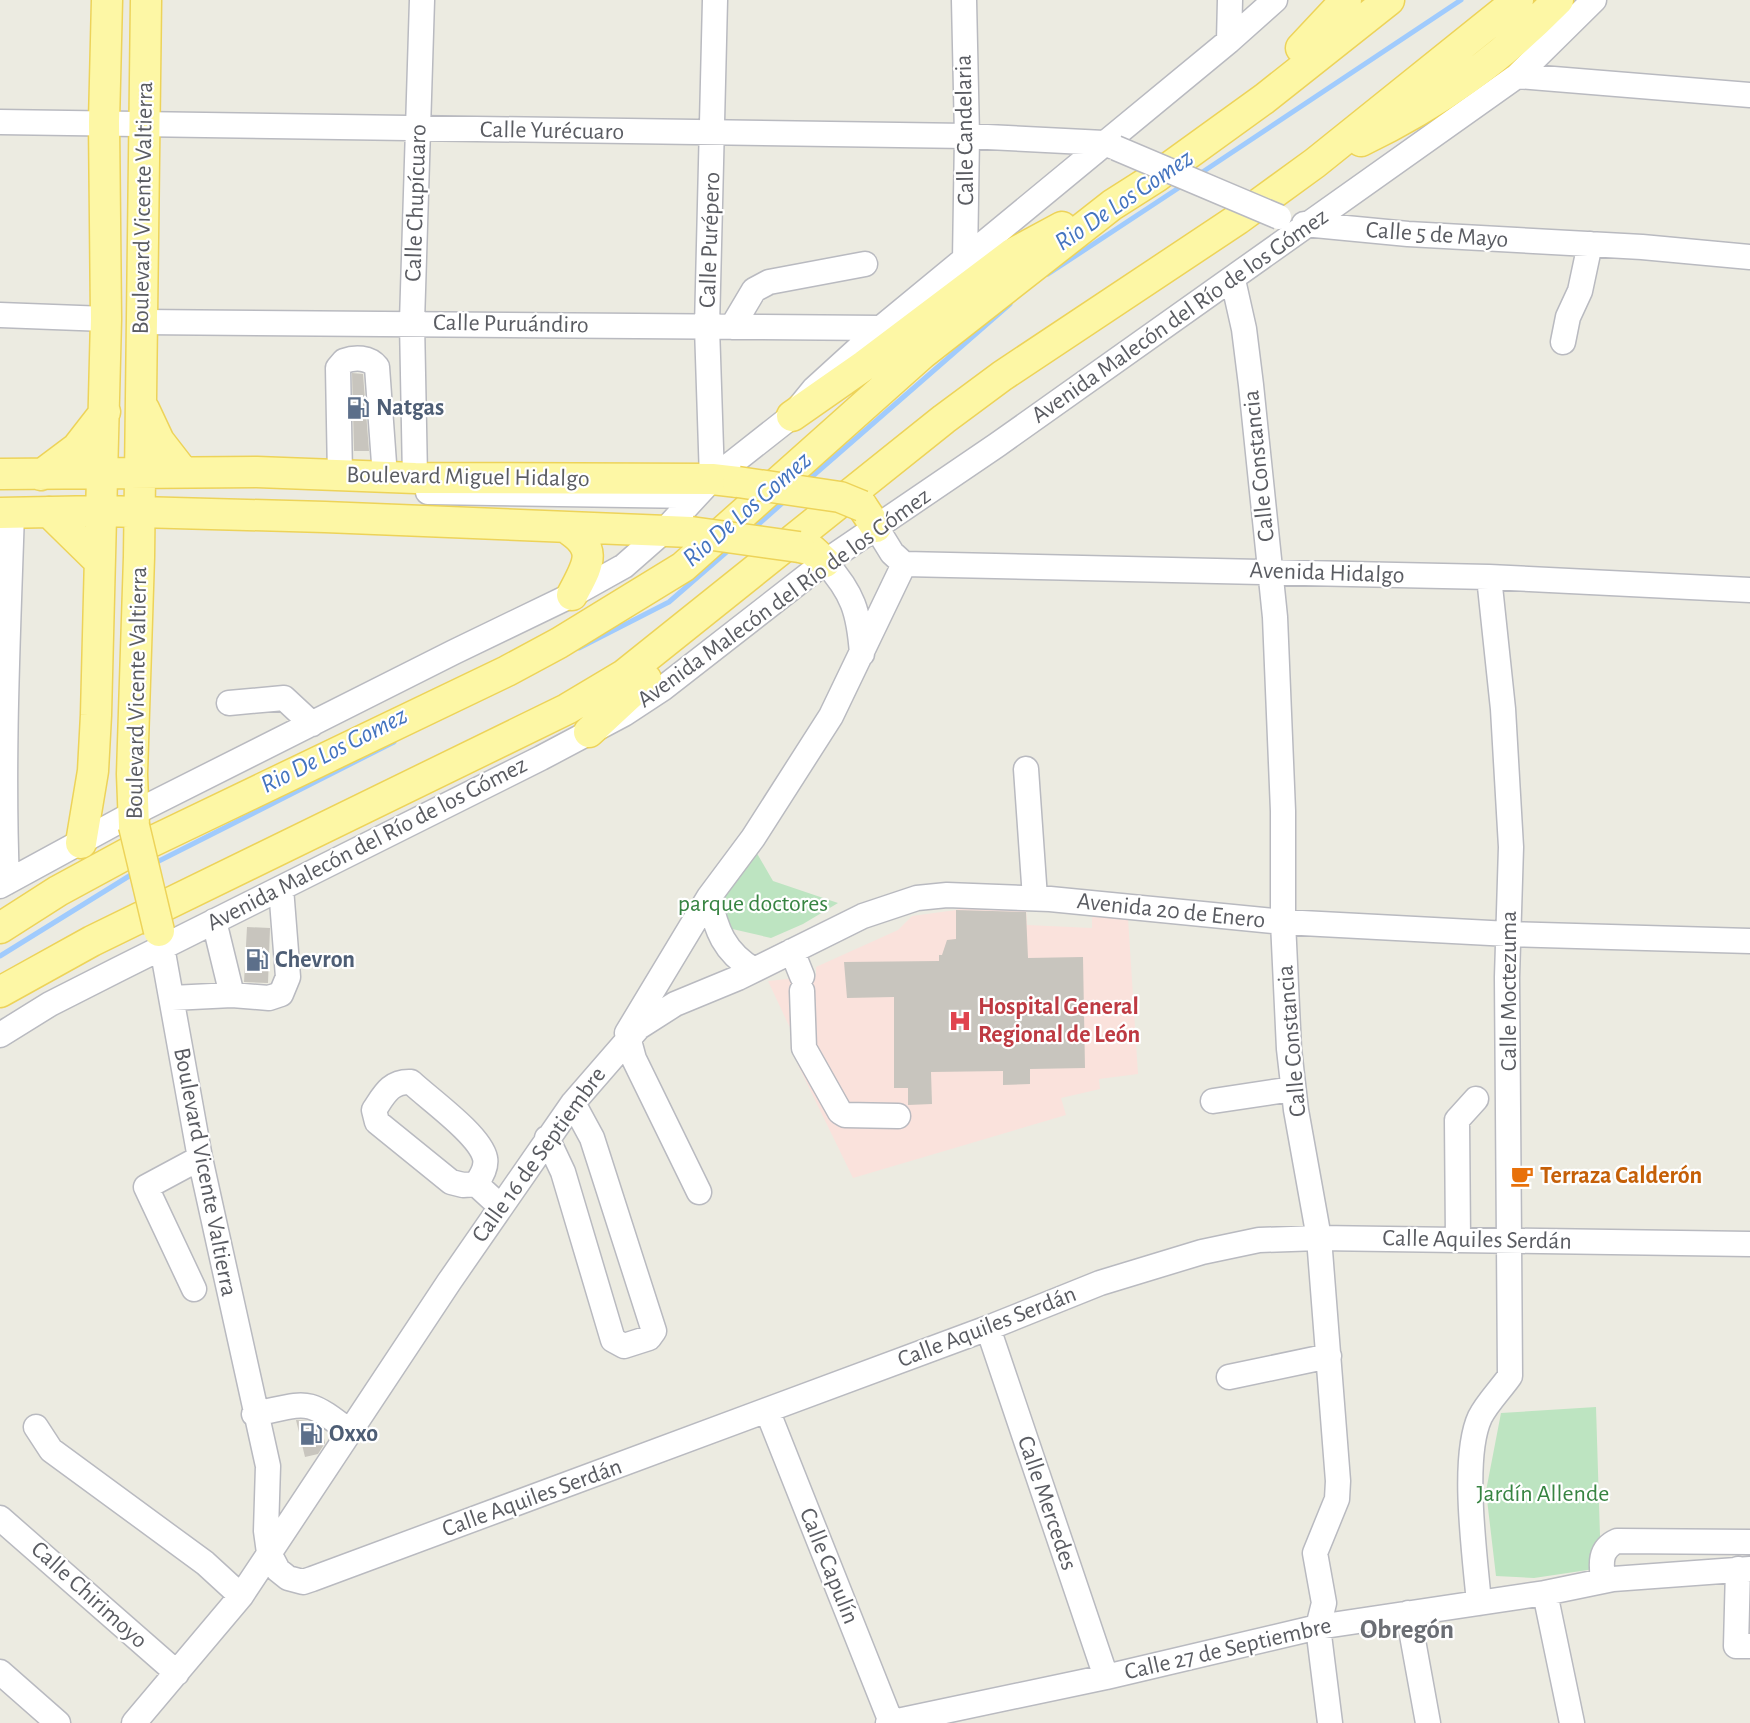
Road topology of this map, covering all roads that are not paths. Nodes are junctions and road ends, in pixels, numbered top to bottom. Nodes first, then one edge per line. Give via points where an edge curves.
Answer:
1 (107, 0) edge
2 (146, 0) edge
3 (422, 0) edge
4 (715, 0) edge
5 (964, 0) edge
6 (1230, 0) edge
7 (1275, 0) edge
8 (1346, 0) edge
9 (1389, 0) edge
10 (1518, 0) edge
11 (1558, 0) edge
12 (1594, 0) edge
13 (1229, 41) junction
14 (1517, 76) junction
15 (1750, 95) edge
16 (0, 122) edge
17 (104, 122) junction
18 (145, 125) junction
19 (419, 129) junction
20 (713, 134) junction
21 (968, 136) junction
22 (1211, 137) junction
23 (1110, 145) junction
24 (1315, 163) junction
25 (1112, 205) junction
26 (1310, 225) junction
27 (1590, 244) junction
28 (1750, 257) edge
29 (965, 260) junction
30 (865, 264) dead end
31 (1233, 280) junction
32 (0, 315) edge
33 (106, 319) junction
34 (142, 322) junction
35 (412, 322) junction
36 (707, 327) junction
37 (732, 327) junction
38 (880, 328) junction
39 (1563, 342) dead end
40 (140, 389) junction
41 (105, 412) junction
42 (792, 416) junction
43 (183, 472) junction
44 (0, 474) edge
45 (40, 475) junction
46 (340, 476) junction
47 (385, 477) junction
48 (414, 478) junction
49 (0, 484) edge
50 (715, 486) junction
51 (102, 492) junction
52 (140, 493) junction
53 (4, 509) edge
54 (49, 512) junction
55 (869, 516) junction
56 (565, 527) junction
57 (676, 529) junction
58 (790, 548) junction
59 (99, 561) junction
60 (825, 562) junction
61 (904, 564) junction
62 (1270, 571) junction
63 (1489, 578) junction
64 (1750, 590) edge
65 (572, 595) junction
66 (862, 655) junction
67 (229, 703) dead end
68 (312, 724) junction
69 (589, 732) junction
70 (1026, 769) dead end
71 (93, 771) junction
72 (132, 774) junction
73 (133, 820) junction
74 (81, 843) junction
75 (4, 884) edge
76 (281, 888) junction
77 (709, 897) junction
78 (1035, 898) junction
79 (214, 921) junction
80 (1283, 922) junction
81 (0, 928) edge
82 (1509, 934) junction
83 (160, 939) junction
84 (1750, 941) edge
85 (792, 951) junction
86 (754, 970) junction
87 (0, 992) edge
88 (232, 995) junction
89 (172, 998) junction
90 (0, 1035) edge
91 (627, 1039) junction
92 (1293, 1089) junction
93 (1476, 1099) dead end
94 (1212, 1101) dead end
95 (573, 1102) junction
96 (898, 1116) dead end
97 (548, 1138) junction
98 (200, 1158) junction
99 (476, 1184) junction
100 (699, 1192) dead end
101 (500, 1206) junction
102 (1319, 1238) junction
103 (1458, 1239) junction
104 (1511, 1240) junction
105 (1750, 1244) edge
106 (194, 1289) dead end
107 (987, 1328) junction
108 (1329, 1356) junction
109 (1229, 1377) dead end
110 (767, 1410) junction
111 (254, 1414) junction
112 (36, 1427) dead end
113 (350, 1432) junction
114 (0, 1518) edge
115 (1750, 1542) edge
116 (269, 1553) junction
117 (1744, 1569) edge
118 (1603, 1581) junction
119 (1545, 1593) junction
120 (241, 1596) junction
121 (1479, 1602) junction
122 (1408, 1613) junction
123 (1318, 1627) junction
124 (1750, 1646) edge
125 (0, 1672) edge
126 (177, 1673) junction
127 (1106, 1677) junction
128 (915, 1720) edge
129 (58, 1723) edge
130 (134, 1723) edge
131 (889, 1723) edge
132 (1330, 1723) edge
133 (1428, 1723) edge
134 (1572, 1723) edge

1 - 17 main road, Boulevard Vicente Valtierra
2 - 18 main road, Boulevard Vicente Valtierra
3 - 19 street, Calle Chupícuaro
4 - 20 street, Calle Purépero
5 - 21 street, Calle Candelaria
6 - 13 street
7 - 13 street
8 - 22 main road
9 - 22 main road
10 - 24 main road, Avenida Malecón del Río de los Gómez
11 - 24 main road via 1474,77 1378,133
12 - 14 street, Avenida Malecón del Río de los Gómez
13 - 23 street
14 - 15 street
14 - 26 street, Avenida Malecón del Río de los Gómez
16 - 17 street, Calle Yurécuaro
17 - 18 street, Calle Yurécuaro
17 - 33 main road, Boulevard Vicente Valtierra
18 - 19 street, Calle Yurécuaro
18 - 34 main road, Boulevard Vicente Valtierra
19 - 20 street, Calle Yurécuaro
19 - 35 street, Calle Chupícuaro
20 - 21 street, Calle Yurécuaro
20 - 36 street, Calle Purépero
21 - 23 street, Calle Yurécuaro
21 - 29 street, Calle Candelaria
22 - 25 main road
23 - 26 street, Calle 5 de Mayo, bridge via 1279,217
23 - 29 street
24 - 58 main road, Avenida Malecón del Río de los Gómez via 1002,376
25 - 42 main road via 1012,254
25 - 81 main road via 922,354 683,567 507,671 128,853
26 - 27 street, Calle 5 de Mayo
26 - 31 street, Avenida Malecón del Río de los Gómez
27 - 28 street, Calle 5 de Mayo
27 - 39 street
29 - 38 street
30 - 37 street via 769,282 754,290
31 - 55 street, Avenida Malecón del Río de los Gómez
31 - 62 street, Calle Constancia via 1244,329
32 - 33 street
33 - 41 main road, Boulevard Vicente Valtierra
34 - 35 street, Calle Puruándiro
34 - 40 main road, Boulevard Vicente Valtierra
35 - 36 street, Calle Puruándiro
35 - 48 street, Calle Chupícuaro
36 - 37 street, Calle Puruándiro
36 - 50 street, Calle Purépero
37 - 38 street, Calle Puruándiro
38 - 42 street via 820,383
40 - 43 main road via 143,408 154,432
40 - 52 main road, Boulevard Vicente Valtierra
41 - 45 main road via 77,448
41 - 51 main road, Boulevard Vicente Valtierra
42 - 50 street
43 - 46 main road, Boulevard Miguel Hidalgo
43 - 52 main road, Boulevard Miguel Hidalgo
44 - 45 main road, Boulevard Miguel Hidalgo
45 - 51 main road, Boulevard Miguel Hidalgo
46 - 47 main road, Boulevard Miguel Hidalgo
46 - 47 street via 338,368 344,361 360,359 373,362 377,368
47 - 48 main road, Boulevard Miguel Hidalgo
48 - 50 main road, Boulevard Miguel Hidalgo
49 - 51 street
50 - 52 street via 542,496
50 - 55 main road, Boulevard Miguel Hidalgo, bridge via 840,496
50 - 57 street
51 - 52 main road, Boulevard Miguel Hidalgo
51 - 52 main road, Boulevard Miguel Hidalgo
51 - 53 street
51 - 54 main road, Boulevard Miguel Hidalgo
51 - 59 main road, Boulevard Vicente Valtierra
52 - 56 main road, Boulevard Miguel Hidalgo
52 - 57 street
52 - 72 main road, Boulevard Vicente Valtierra
53 - 54 main road, Boulevard Miguel Hidalgo
53 - 75 street
54 - 59 main road
55 - 60 street, Avenida Malecón del Río de los Gómez
55 - 61 street via 892,553
56 - 57 main road, Boulevard Miguel Hidalgo
56 - 65 main road via 582,540 589,556
57 - 58 main road, Boulevard Miguel Hidalgo, bridge
57 - 65 street via 624,566
58 - 60 main road, Boulevard Miguel Hidalgo via 812,550
58 - 69 main road via 739,601
58 - 87 main road, Avenida Malecón del Río de los Gómez via 596,693 102,936
59 - 71 main road, Boulevard Vicente Valtierra
60 - 66 street, Boulevard Miguel Hidalgo via 852,596 859,618
60 - 69 street, Avenida Malecón del Río de los Gómez via 662,689
61 - 62 street, Avenida Hidalgo
61 - 66 street, Calle 16 de Septiembre
62 - 63 street, Avenida Hidalgo
62 - 80 street, Calle Constancia via 1279,671
63 - 64 street, Avenida Hidalgo
63 - 82 street, Calle Moctezuma via 1503,709 1510,836
65 - 68 street
66 - 77 street, Calle 16 de Septiembre via 831,716 753,838
67 - 68 street via 284,698
68 - 73 street
69 - 76 street, Avenida Malecón del Río de los Gómez
70 - 78 street
71 - 72 main road via 114,782
71 - 74 main road, Boulevard Vicente Valtierra
72 - 73 main road, Boulevard Vicente Valtierra
73 - 74 street
73 - 83 main road, Boulevard Vicente Valtierra, bridge
74 - 75 street
76 - 79 street, Avenida Malecón del Río de los Gómez
76 - 88 street via 288,977 285,990 269,998
77 - 86 street via 723,942 734,956
77 - 91 street, Calle 16 de Septiembre via 628,1030
78 - 80 street, Avenida 20 de Enero
78 - 85 street, Avenida 20 de Enero via 917,898 863,916
79 - 83 street, Avenida Malecón del Río de los Gómez
79 - 88 street
80 - 82 street, Avenida 20 de Enero
80 - 92 street, Calle Constancia
82 - 84 street, Avenida 20 de Enero
82 - 104 street, Calle Moctezuma
83 - 89 street, Boulevard Vicente Valtierra
83 - 90 street, Avenida Malecón del Río de los Gómez
85 - 86 street, Avenida 20 de Enero
85 - 96 street via 802,984 804,1048 840,1112
86 - 91 street, Avenida 20 de Enero via 675,1004
88 - 89 street
89 - 98 street, Boulevard Vicente Valtierra
91 - 95 street, Calle 16 de Septiembre
91 - 100 street
92 - 94 street
92 - 102 street, Calle Constancia
93 - 103 street via 1457,1120
95 - 97 street, Calle 16 de Septiembre
95 - 97 street via 597,1152 654,1332 649,1338 624,1346 613,1340 563,1172
97 - 101 street, Calle 16 de Septiembre
98 - 106 street via 146,1187
98 - 111 street, Boulevard Vicente Valtierra
99 - 99 street via 486,1161 480,1145 411,1082 400,1081 389,1088 374,1110 378,1122 451,1182
99 - 101 street
101 - 113 street, Calle 16 de Septiembre
102 - 103 street, Calle Aquiles Serdán
102 - 107 street, Calle Aquiles Serdán via 1259,1240 1202,1252 1100,1283
102 - 108 street, Calle Constancia
103 - 104 street, Calle Aquiles Serdán
104 - 105 street, Calle Aquiles Serdán
104 - 121 street, Calle Moctezuma via 1510,1376 1480,1417 1473,1447 1470,1492
107 - 110 street, Calle Aquiles Serdán
107 - 127 street, Calle Mercedes
108 - 109 street
108 - 123 street, Calle Constancia via 1338,1481 1337,1499 1315,1553 1324,1603
110 - 116 street, Calle Aquiles Serdán via 303,1582 278,1570
110 - 131 street, Calle Capulín
111 - 113 street via 308,1404
111 - 116 street, Boulevard Vicente Valtierra via 268,1466
112 - 120 street via 51,1450 205,1563
113 - 116 street, Calle 16 de Septiembre
114 - 126 street, Calle Chirimoyo
115 - 118 street via 1617,1541 1603,1553
116 - 120 street, Calle 16 de Septiembre
117 - 118 street, Calle 27 de Septiembre
117 - 124 street via 1736,1646
118 - 119 street, Calle 27 de Septiembre
119 - 121 street, Calle 27 de Septiembre
119 - 134 street
120 - 126 street, Calle 16 de Septiembre
121 - 122 street, Calle 27 de Septiembre
122 - 123 street, Calle 27 de Septiembre
122 - 133 street
123 - 127 street, Calle 27 de Septiembre
123 - 132 street, Calle Constancia
125 - 129 street
126 - 130 street, Calle 16 de Septiembre
127 - 128 street, Calle 27 de Septiembre
128 - 131 street, Calle 27 de Septiembre

